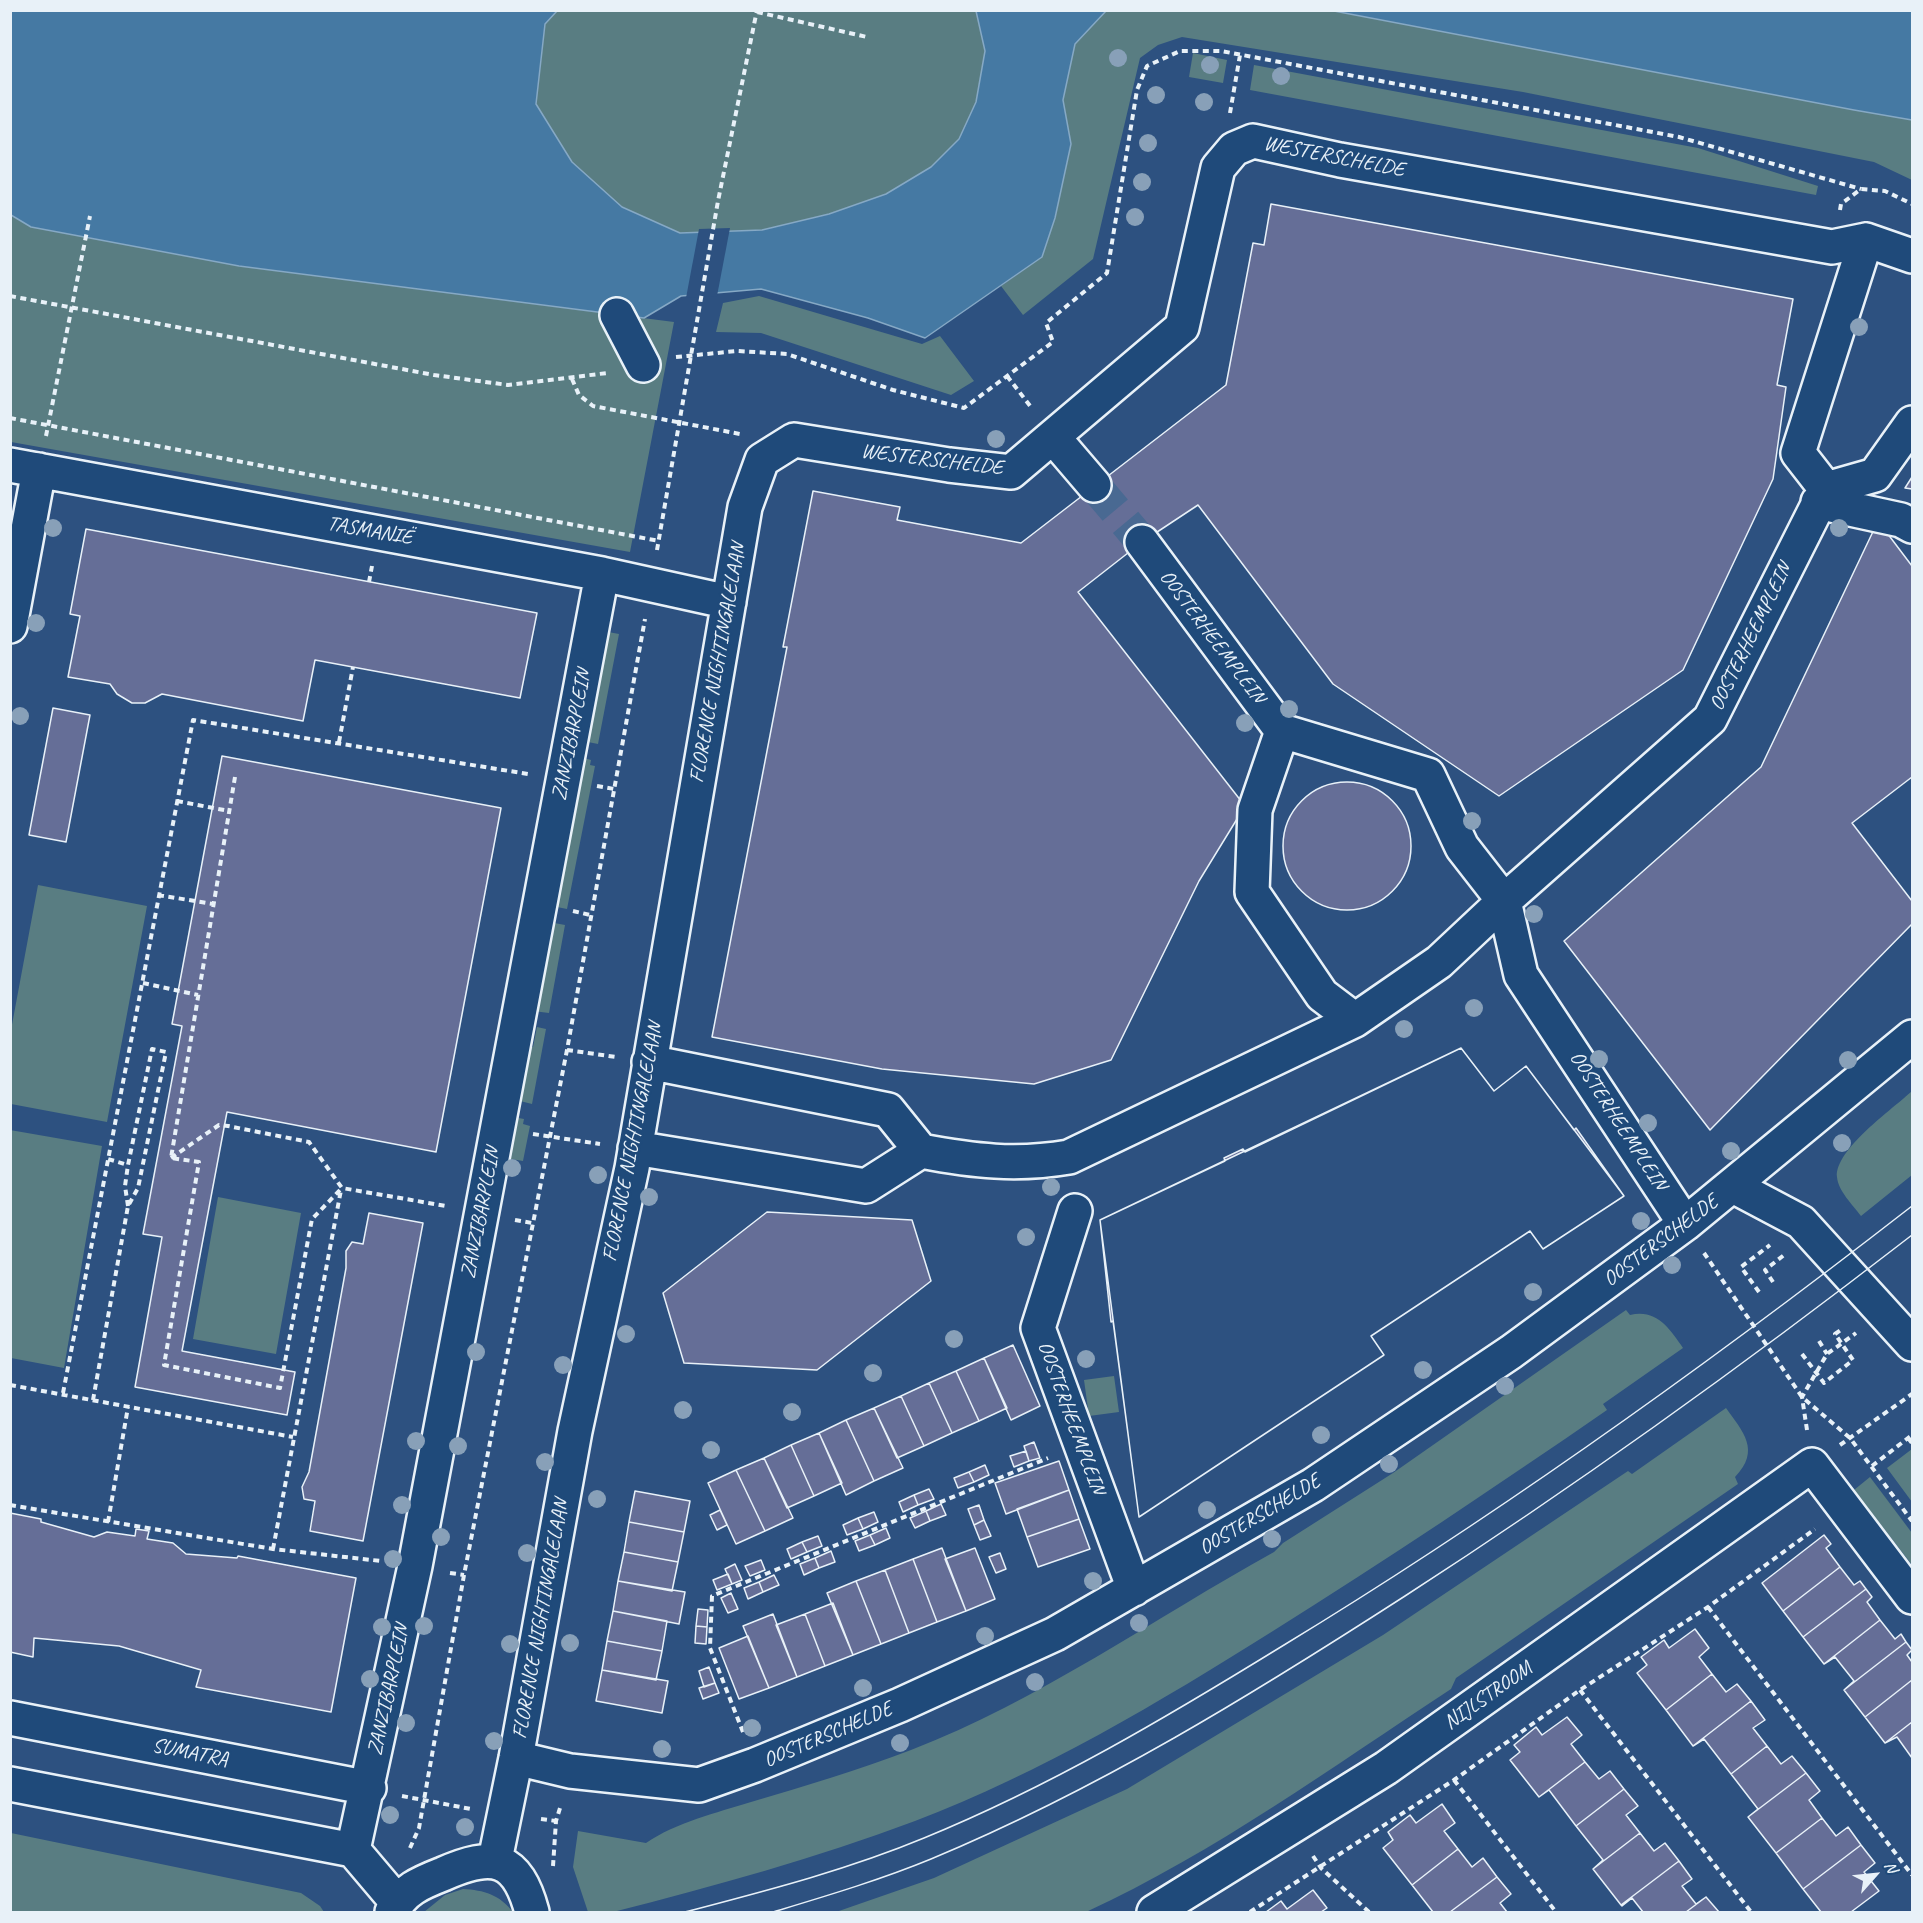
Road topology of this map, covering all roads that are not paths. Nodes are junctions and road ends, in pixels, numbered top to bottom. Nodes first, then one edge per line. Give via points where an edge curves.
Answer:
1 (1866, 240) junction
2 (1912, 256) edge
3 (617, 315) dead end
4 (643, 364) dead end
5 (1912, 423) edge
6 (1053, 436) junction
7 (794, 440) joint
8 (25, 467) edge
9 (1094, 485) tunnel mouth
10 (1822, 495) junction
11 (1912, 526) edge
12 (1142, 542) tunnel mouth
13 (602, 574) junction
14 (729, 602) junction
15 (10, 626) edge
16 (1282, 731) junction
17 (1504, 901) junction
18 (1355, 1020) junction
19 (1912, 1037) edge
20 (649, 1062) junction
21 (635, 1148) junction
22 (921, 1151) junction
23 (1732, 1186) junction
24 (1075, 1211) dead end
25 (1685, 1224) junction
26 (1912, 1344) edge
27 (1134, 1589) junction
28 (1912, 1597) edge
29 (10, 1718) edge
30 (516, 1758) junction
31 (10, 1784) edge
32 (369, 1788) junction
33 (353, 1850) junction
34 (495, 1860) junction
35 (395, 1907) edge
36 (532, 1912) edge
37 (1154, 1912) edge

1 - 2 street
1 - 6 street, WESTERSCHELDE via 1832,247 1340,160 1253,141 1234,149 1218,168 1182,327
1 - 10 street via 1798,453
3 - 4 street
5 - 10 street via 1875,475
6 - 7 street, WESTERSCHELDE via 1011,472
6 - 9 street
7 - 14 street, FLORENCE NIGHTINGALELAAN via 762,460 745,507
8 - 13 street, TASMANIË
8 - 15 street
10 - 11 street via 1901,519
10 - 17 street, OOSTERHEEMPLEIN via 1710,719
12 - 16 street, OOSTERHEEMPLEIN
13 - 14 street, TASMANIË
13 - 32 street, ZANZIBARPLEIN via 415,1566
14 - 20 street, FLORENCE NIGHTINGALELAAN
16 - 17 street, OOSTERHEEMPLEIN via 1428,775 1462,847
16 - 18 street via 1256,810 1252,892 1322,995
17 - 18 street, OOSTERHEEMPLEIN via 1439,963
17 - 25 street, OOSTERHEEMPLEIN via 1521,975
18 - 22 street, OOSTERHEEMPLEIN via 1069,1157 1035,1163 979,1162
19 - 23 street, OOSTERSCHELDE
20 - 21 street, FLORENCE NIGHTINGALELAAN
20 - 22 street via 888,1110
21 - 22 street via 866,1186
21 - 30 street, FLORENCE NIGHTINGALELAAN via 575,1431
23 - 25 street, OOSTERSCHELDE
23 - 26 street via 1801,1222
24 - 27 street, OOSTERHEEMPLEIN via 1038,1328
25 - 27 street, OOSTERSCHELDE via 1511,1352 1312,1485
27 - 30 street, OOSTERSCHELDE via 1055,1634 900,1705 699,1785 570,1771
28 - 37 street, NIJLSTROOM via 1812,1466 1386,1768
29 - 32 street, SUMATRA
30 - 34 street, FLORENCE NIGHTINGALELAAN
31 - 33 street
32 - 33 street, ZANZIBARPLEIN
33 - 35 street
34 - 35 street via 466,1864 414,1886
34 - 36 street via 520,1878

